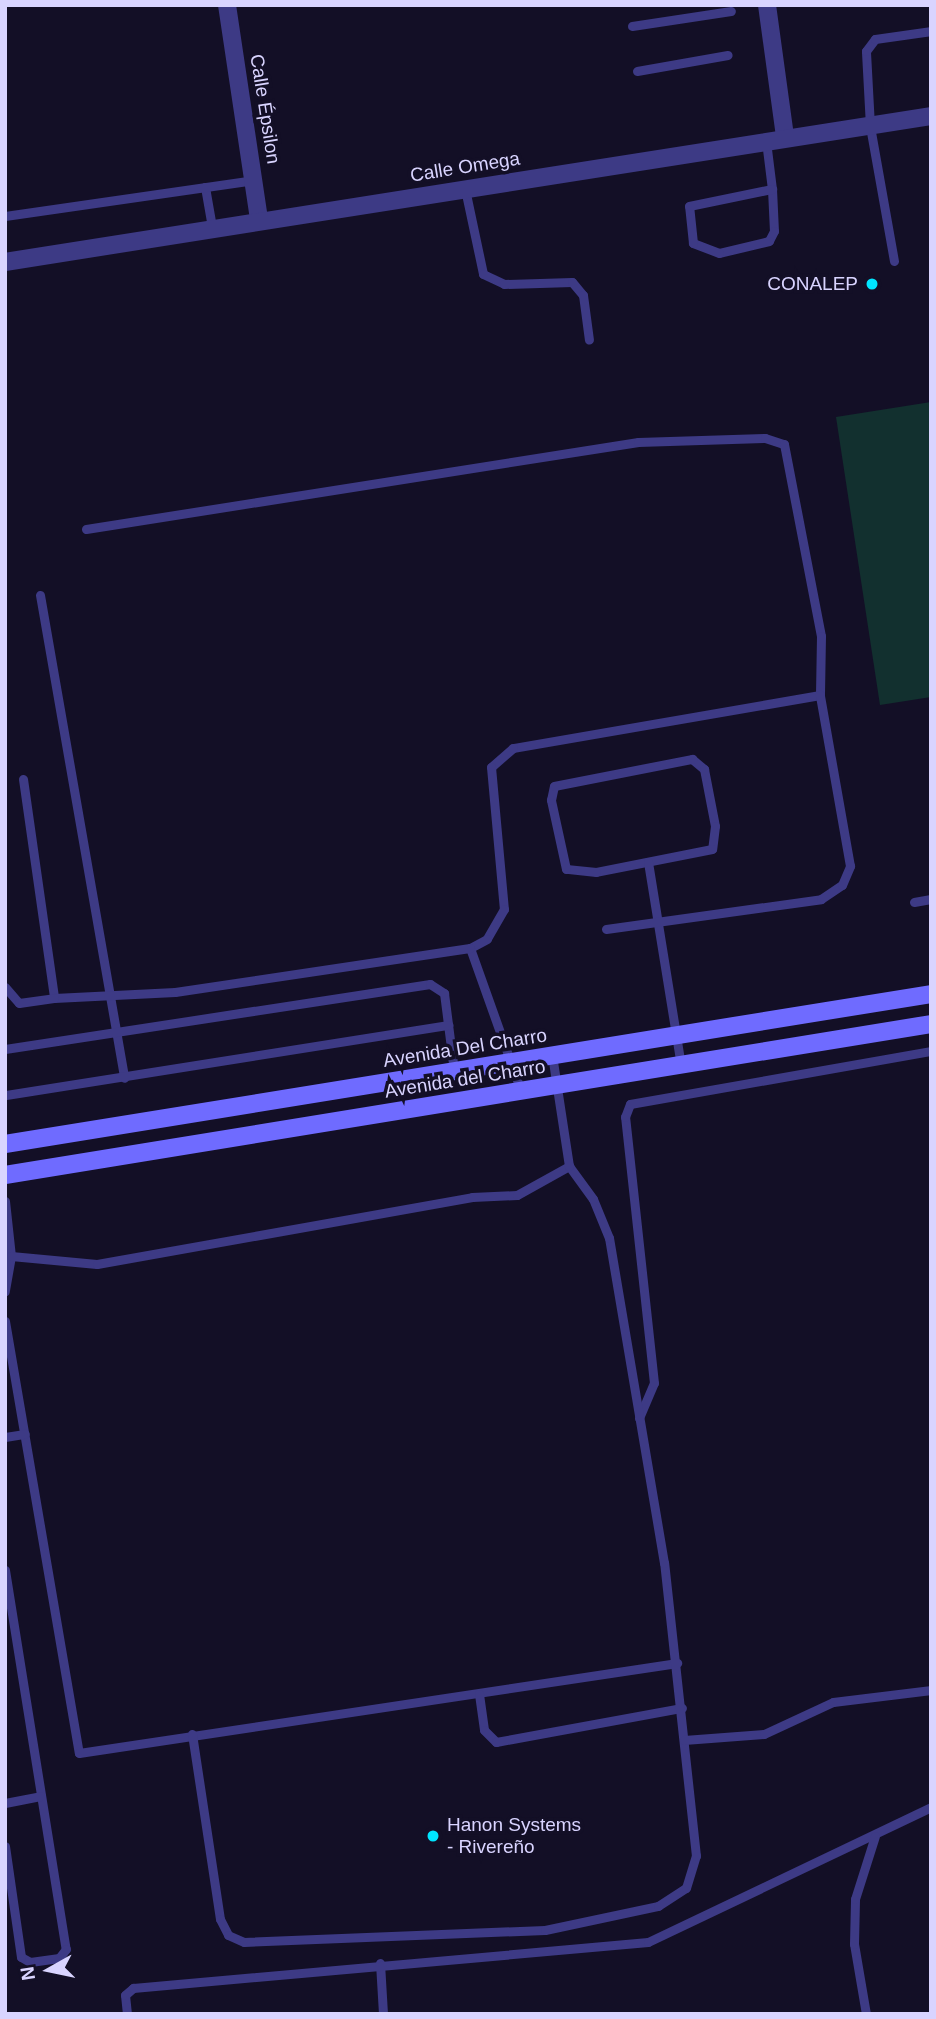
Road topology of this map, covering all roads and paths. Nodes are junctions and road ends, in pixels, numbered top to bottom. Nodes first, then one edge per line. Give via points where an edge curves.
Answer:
1 (228, 5) edge
2 (767, 5) edge
3 (731, 11) dead end
4 (632, 26) dead end
5 (931, 31) edge
6 (728, 55) dead end
7 (637, 71) dead end
8 (931, 116) edge
9 (870, 125) junction
10 (785, 136) junction
11 (765, 139) junction
12 (254, 180) junction
13 (205, 187) junction
14 (465, 189) junction
15 (772, 189) junction
16 (5, 216) edge
17 (259, 219) junction
18 (212, 227) junction
19 (894, 261) dead end
20 (5, 262) edge
21 (589, 340) dead end
22 (86, 529) dead end
23 (40, 595) dead end
24 (820, 695) junction
25 (23, 779) dead end
26 (648, 862) junction
27 (931, 899) edge
28 (914, 902) dead end
29 (657, 920) junction
30 (606, 929) dead end
31 (470, 948) junction
32 (5, 987) edge
33 (108, 992) junction
34 (931, 994) edge
35 (54, 998) junction
36 (931, 1024) edge
37 (448, 1026) junction
38 (117, 1033) junction
39 (677, 1035) junction
40 (5, 1049) edge
41 (931, 1051) edge
42 (552, 1055) junction
43 (511, 1062) junction
44 (681, 1065) junction
45 (454, 1071) junction
46 (124, 1078) junction
47 (557, 1085) junction
48 (521, 1091) junction
49 (6, 1096) edge
50 (5, 1144) edge
51 (569, 1166) junction
52 (5, 1175) edge
53 (5, 1202) edge
54 (11, 1256) junction
55 (5, 1291) edge
56 (5, 1321) edge
57 (639, 1418) junction
58 (25, 1434) junction
59 (5, 1437) edge
60 (5, 1570) edge
61 (677, 1663) junction
62 (931, 1690) edge
63 (479, 1694) junction
64 (682, 1708) junction
65 (191, 1734) junction
66 (684, 1740) junction
67 (40, 1796) junction
68 (5, 1803) edge
69 (931, 1807) edge
70 (875, 1836) junction
71 (5, 1846) edge
72 (380, 1963) junction
73 (127, 2014) edge
74 (383, 2014) edge
75 (866, 2014) edge

1 - 12 street, Calle Épsilon
2 - 10 street
3 - 4 lane
5 - 9 lane via 868,42
6 - 7 lane
8 - 9 street, Calle Omega
9 - 10 street, Calle Omega
9 - 19 lane
10 - 11 street, Calle Omega
11 - 14 street, Calle Omega
11 - 15 lane
12 - 13 lane
12 - 17 street, Calle Épsilon
13 - 16 lane
13 - 18 lane
14 - 17 street, Calle Omega
14 - 21 lane via 483,275 504,284 572,282 583,295
15 - 15 lane via 689,206 693,243 719,253 769,241
17 - 18 street, Calle Omega
18 - 20 street, Calle Omega
22 - 24 lane via 638,442 776,440 790,453 821,636
23 - 33 lane
24 - 29 lane via 850,866 842,885 821,899
24 - 31 lane via 504,753 489,774 504,909 486,939
25 - 35 lane
26 - 26 lane via 715,846 702,763 692,759 554,786 551,800 566,869 575,874
26 - 29 lane
27 - 28 lane
29 - 30 lane
29 - 39 lane
31 - 33 lane via 175,992
31 - 43 lane
32 - 35 lane via 19,1003
33 - 35 lane
33 - 38 lane
34 - 39 street, Avenida Del Charro
36 - 44 street, Avenida del Charro
37 - 38 lane via 444,993 430,984
37 - 45 lane
37 - 46 lane
38 - 40 lane
38 - 46 lane
39 - 42 street, Avenida Del Charro
39 - 44 lane
41 - 57 lane via 630,1104 625,1117 654,1383
42 - 43 street, Avenida Del Charro
42 - 47 lane
43 - 45 street, Avenida Del Charro
43 - 48 lane
44 - 47 street, Avenida del Charro
45 - 50 street, Avenida Del Charro
46 - 49 lane
47 - 48 street, Avenida del Charro
47 - 51 lane
48 - 52 street, Avenida del Charro
51 - 54 lane via 517,1195 472,1197 97,1264
51 - 57 lane via 593,1199 609,1238
53 - 54 lane
54 - 55 lane
56 - 58 lane
57 - 61 lane
58 - 59 lane
58 - 65 lane via 79,1753
60 - 67 lane
61 - 63 lane
61 - 64 lane
62 - 66 lane via 833,1702 764,1734
63 - 64 lane via 484,1730 496,1742
63 - 65 lane
64 - 66 lane
65 - 66 lane via 220,1919 228,1935 244,1942 545,1930 658,1906 686,1888 696,1856
67 - 68 lane
67 - 71 lane via 66,1949 59,1958 30,1962 22,1957
69 - 70 lane
70 - 72 lane via 648,1942
70 - 75 lane via 855,1899 854,1944
72 - 73 lane via 133,1988 125,1995
72 - 74 lane

